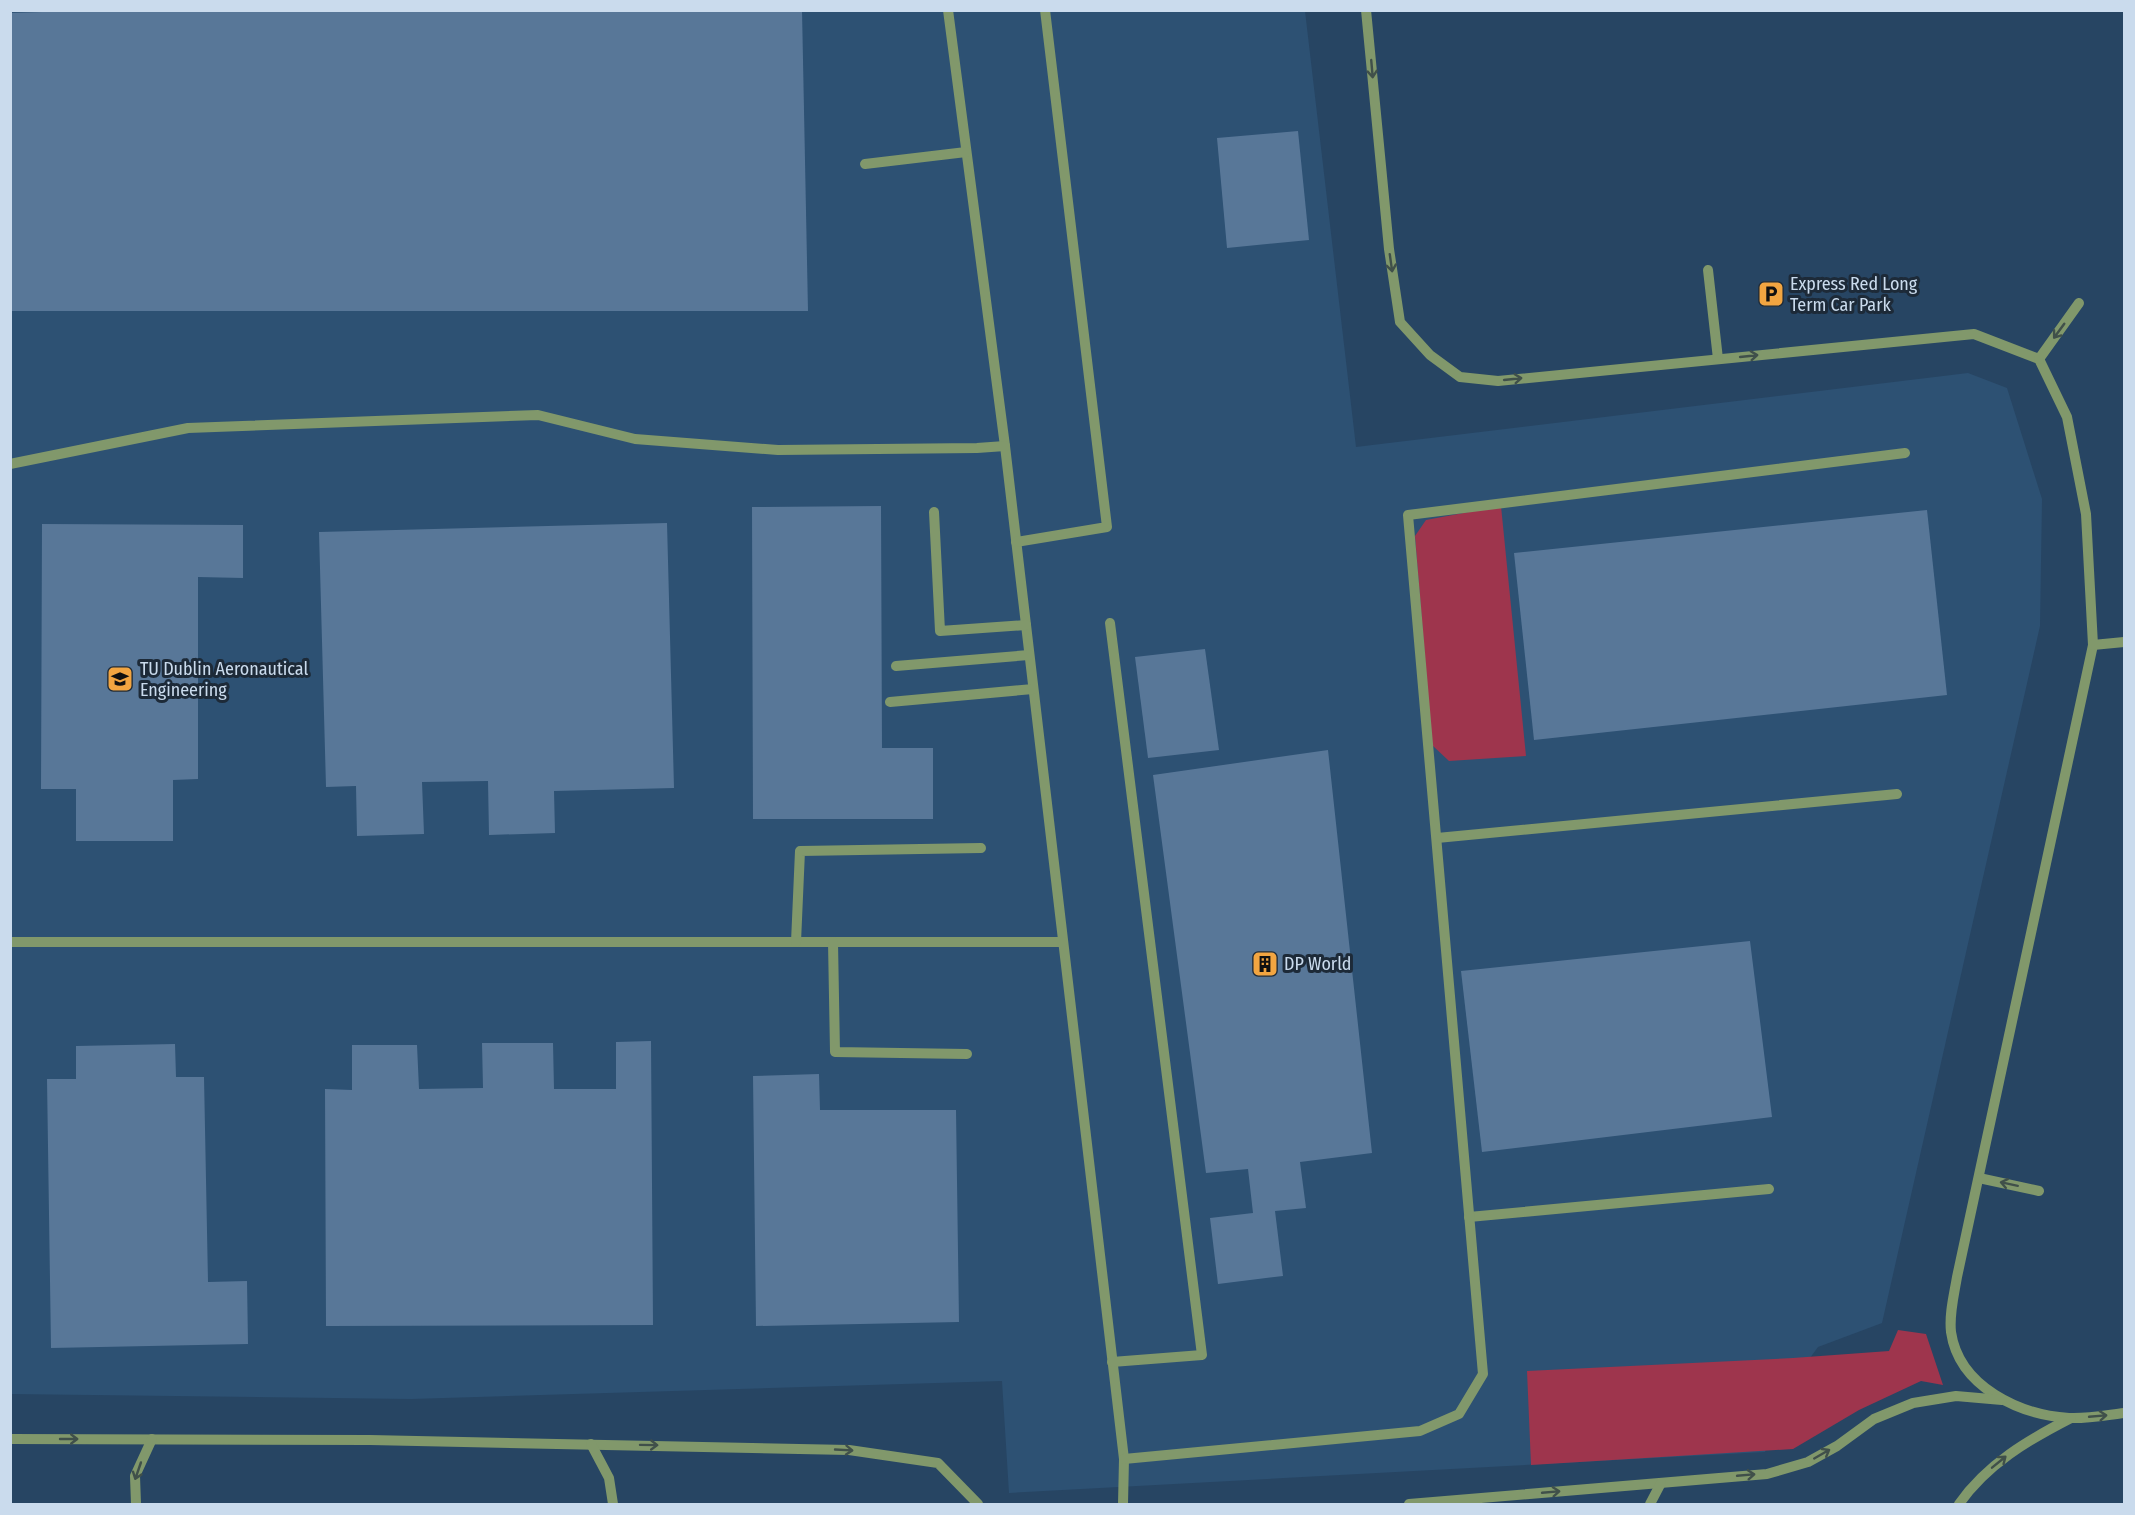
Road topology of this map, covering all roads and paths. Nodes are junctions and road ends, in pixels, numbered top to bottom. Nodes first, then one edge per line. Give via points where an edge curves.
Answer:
1 (948, 10) edge
2 (1045, 10) edge
3 (1366, 10) edge
4 (966, 152) junction
5 (865, 164) dead end
6 (1708, 270) dead end
7 (2079, 303) dead end
8 (1718, 359) junction
9 (2039, 359) junction
10 (1005, 446) junction
11 (1905, 453) dead end
12 (10, 464) edge
13 (934, 512) dead end
14 (1016, 542) junction
15 (1110, 623) dead end
16 (1026, 625) junction
17 (2124, 642) edge
18 (2092, 645) junction
19 (1029, 655) junction
20 (896, 666) dead end
21 (1033, 690) junction
22 (890, 702) dead end
23 (1897, 794) dead end
24 (1437, 838) junction
25 (981, 849) dead end
26 (10, 942) edge
27 (796, 942) junction
28 (833, 942) junction
29 (1063, 942) junction
30 (967, 1054) dead end
31 (1979, 1178) junction
32 (1768, 1189) dead end
33 (2039, 1191) dead end
34 (1469, 1217) junction
35 (1112, 1362) junction
36 (2002, 1400) junction
37 (2124, 1413) edge
38 (2071, 1418) junction
39 (10, 1439) edge
40 (152, 1439) junction
41 (591, 1444) junction
42 (1124, 1458) junction
43 (1661, 1483) junction
44 (136, 1504) edge
45 (613, 1504) edge
46 (978, 1504) edge
47 (1123, 1504) edge
48 (1410, 1504) edge
49 (1650, 1504) edge
50 (1959, 1504) edge

1 - 4 street
2 - 14 street via 1107,527
3 -> 8 street via 1389,249 1400,322 1430,355 1460,376 1498,381
4 - 5 street
4 - 10 street
6 - 8 street
7 -> 9 street
8 -> 9 street via 1974,334
9 - 18 street via 2067,417 2086,514
10 - 12 street via 778,450 635,439 538,415 188,428
10 - 14 street
11 - 24 street via 1408,514
13 - 16 street via 940,631
14 - 16 street
15 - 35 street via 1203,1355
16 - 19 street
17 - 18 street
18 - 31 street
19 - 20 street
19 - 21 street
21 - 22 street
21 - 29 street
23 - 24 street
24 - 34 street
25 - 27 street via 800,851
26 - 27 street
27 - 28 street
28 - 29 street
28 - 30 street via 835,1052
29 - 35 street
33 -> 31 street
31 - 36 street via 1952,1307 1952,1332 1969,1372
32 - 34 street
34 - 42 street via 1483,1374 1459,1414 1419,1431
35 - 42 street
36 - 38 street via 2047,1415
43 -> 36 street via 1767,1473 1808,1462 1874,1419 1913,1403 1956,1396
38 -> 37 street
50 -> 38 street via 2006,1456
39 -> 40 street
40 - 41 street
40 -> 44 street via 135,1476
41 - 45 street via 609,1478
41 -> 46 street via 849,1450 938,1463
42 - 47 street
48 -> 43 street
43 - 49 street

